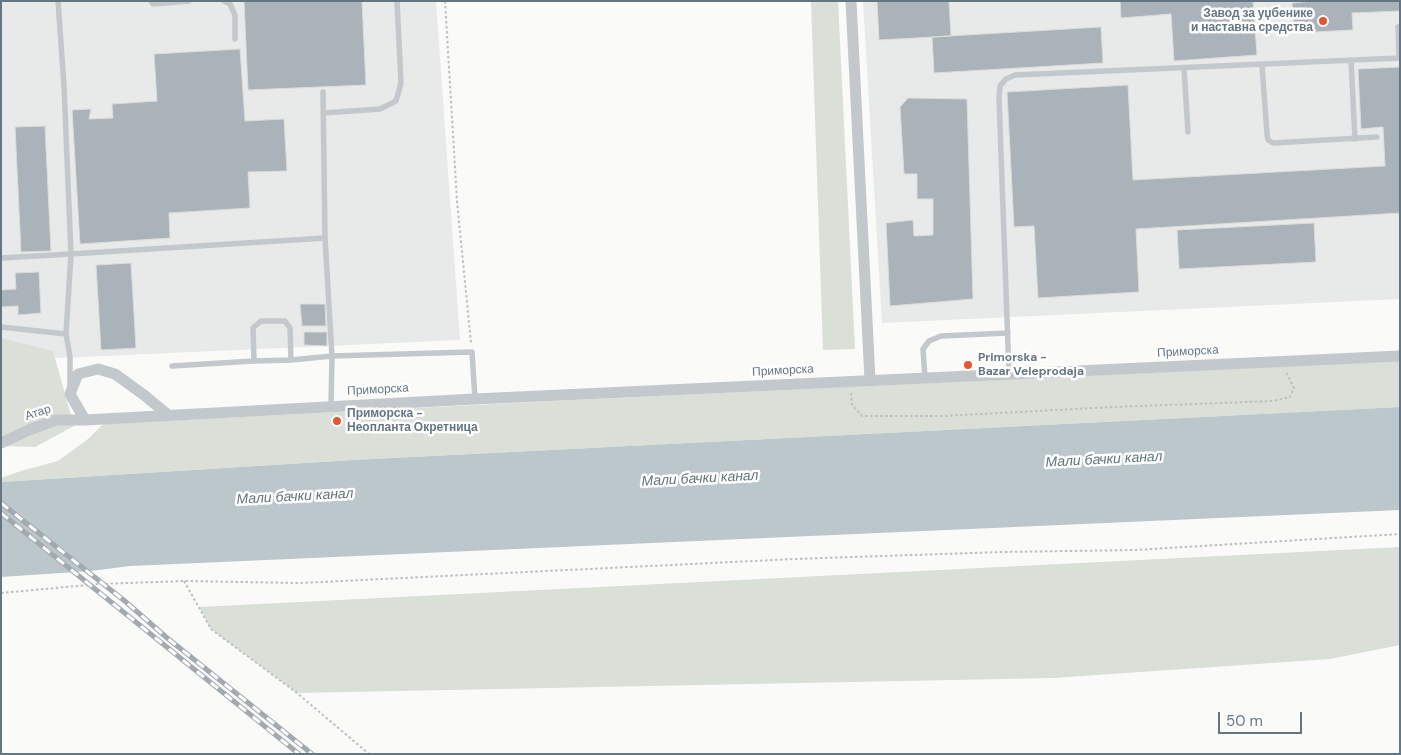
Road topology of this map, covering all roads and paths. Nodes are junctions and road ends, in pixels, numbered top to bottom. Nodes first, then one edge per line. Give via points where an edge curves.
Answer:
1 (58, 1) edge
2 (151, 1) edge
3 (188, 1) edge
4 (224, 1) edge
5 (397, 1) edge
6 (445, 1) edge
7 (851, 1) edge
8 (1400, 27) edge
9 (235, 39) dead end
10 (1399, 58) edge
11 (1351, 60) junction
12 (1262, 65) junction
13 (1184, 68) junction
14 (323, 92) dead end
15 (323, 113) junction
16 (1188, 132) dead end
17 (1377, 137) dead end
18 (1355, 139) junction
19 (325, 238) junction
20 (71, 254) junction
21 (1, 258) edge
22 (1, 327) edge
23 (1008, 333) junction
24 (66, 334) junction
25 (472, 352) junction
26 (332, 356) junction
27 (1400, 356) edge
28 (291, 360) junction
29 (254, 361) junction
30 (1285, 361) junction
31 (172, 366) dead end
32 (1010, 374) junction
33 (925, 378) junction
34 (870, 380) junction
35 (851, 381) junction
36 (70, 394) junction
37 (475, 399) junction
38 (331, 406) junction
39 (168, 414) junction
40 (86, 420) junction
41 (1, 443) edge
42 (1400, 534) edge
43 (184, 581) junction
44 (1, 593) edge
45 (369, 754) edge

1 - 20 lane
2 - 3 lane via 153,4
4 - 9 lane via 230,4 235,15
5 - 15 lane via 401,82 396,101 380,109
6 - 25 path via 457,201
7 - 34 street
8 - 10 lane
10 - 11 lane
11 - 12 lane
11 - 18 lane
12 - 13 lane
12 - 18 lane via 1268,140 1273,144
13 - 16 lane
13 - 23 lane via 1015,75 1000,86
14 - 15 lane
15 - 19 lane
17 - 18 lane
19 - 20 lane
19 - 26 lane
20 - 21 lane
20 - 24 lane
22 - 24 lane
23 - 32 lane
23 - 33 lane via 941,336 930,341 924,349
24 - 36 lane
25 - 26 lane
25 - 37 lane
26 - 28 lane
26 - 38 lane
27 - 30 street, Приморска
28 - 29 lane
28 - 29 lane via 290,328 285,321 261,321 253,328
29 - 31 lane
30 - 32 street, Приморска
30 - 35 path via 1286,374 1294,388 1290,397 1273,401 944,416 862,416 852,405
32 - 33 street, Приморска
33 - 34 street, Приморска
34 - 35 street, Приморска
35 - 37 street, Приморска
36 - 39 street via 78,374 98,369 115,374
36 - 40 street
37 - 38 street, Приморска
38 - 39 street, Приморска
39 - 40 street, Приморска
40 - 41 street, Атар via 56,420
42 - 43 path via 1135,550 794,559 300,583
43 - 44 path via 99,584
43 - 45 path via 211,629 297,693

